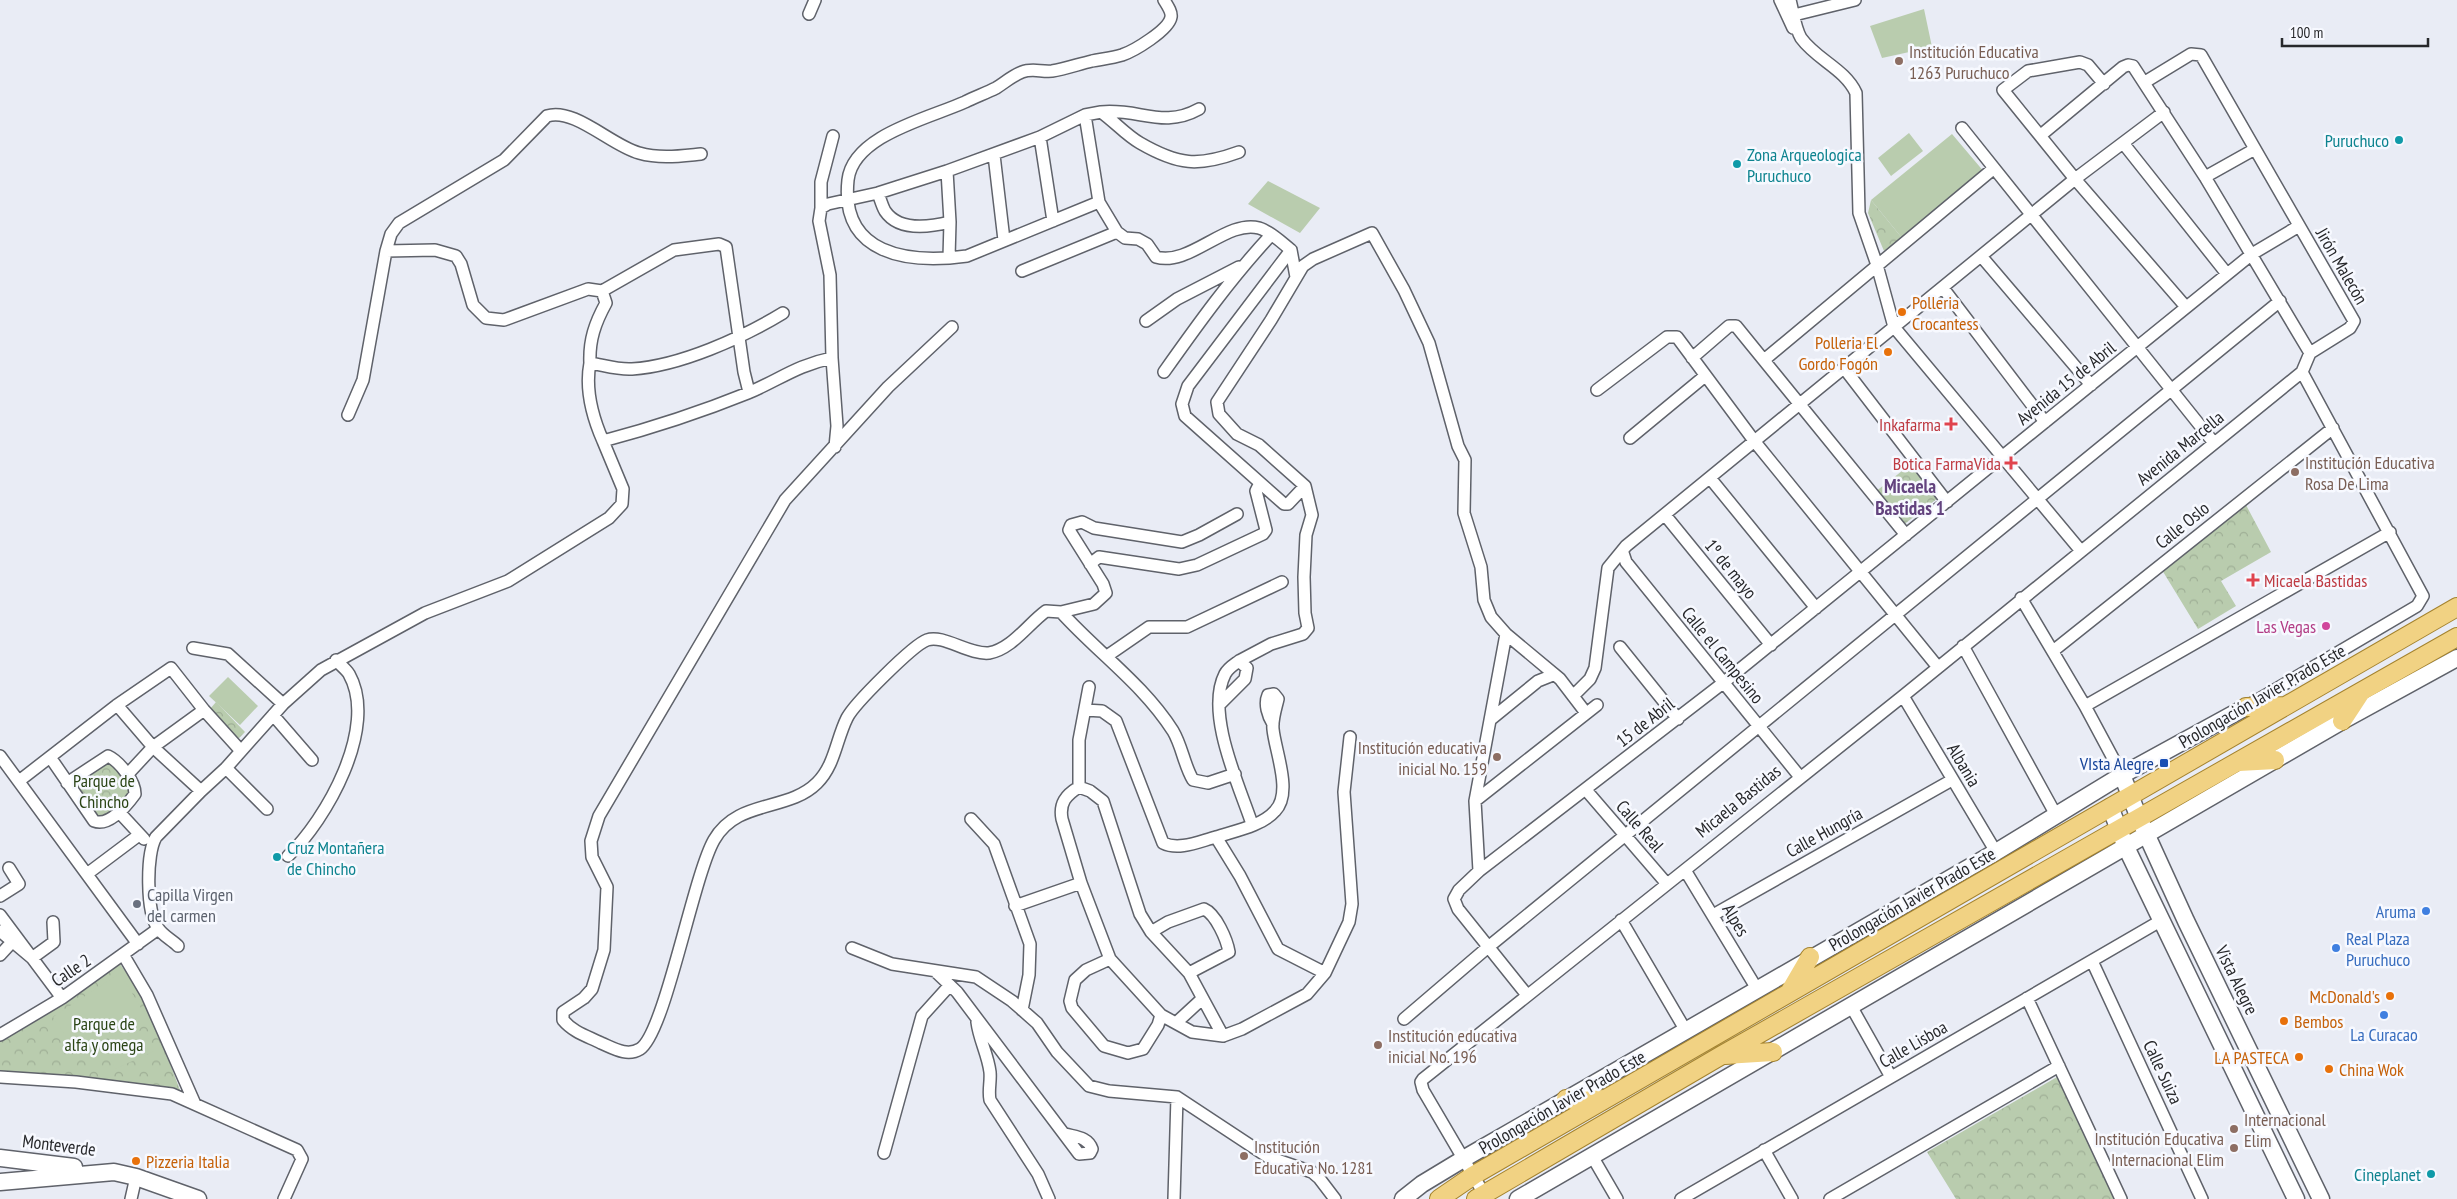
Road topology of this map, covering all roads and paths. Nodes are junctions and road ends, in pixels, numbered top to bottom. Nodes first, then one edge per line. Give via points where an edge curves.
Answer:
1 (815, 0) edge
2 (1164, 0) edge
3 (1780, 0) edge
4 (1790, 0) edge
5 (1855, 0) edge
6 (809, 14) dead end
7 (1794, 15) junction
8 (1801, 37) junction
9 (2145, 82) junction
10 (2104, 84) junction
11 (1199, 110) dead end
12 (1101, 112) junction
13 (2164, 112) junction
14 (1085, 115) junction
15 (1962, 128) dead end
16 (2041, 135) junction
17 (833, 136) dead end
18 (1040, 137) junction
19 (2123, 143) junction
20 (2255, 149) junction
21 (1239, 152) dead end
22 (701, 154) dead end
23 (994, 155) junction
24 (1993, 169) junction
25 (947, 172) junction
26 (2205, 177) junction
27 (2075, 179) junction
28 (878, 193) junction
29 (846, 200) junction
30 (1099, 202) junction
31 (821, 208) junction
32 (2031, 216) junction
33 (1053, 220) junction
34 (950, 222) junction
35 (2299, 226) junction
36 (1117, 232) junction
37 (1271, 235) junction
38 (1004, 240) junction
39 (1291, 250) junction
40 (386, 251) junction
41 (2252, 254) junction
42 (1981, 256) junction
43 (949, 258) junction
44 (1877, 265) junction
45 (1243, 266) junction
46 (1022, 271) dead end
47 (2228, 274) junction
48 (1296, 277) junction
49 (1943, 288) junction
50 (602, 291) junction
51 (2280, 301) junction
52 (2186, 308) junction
53 (783, 314) dead end
54 (1146, 322) dead end
55 (952, 327) dead end
56 (1894, 328) junction
57 (738, 337) junction
58 (2137, 347) junction
59 (2310, 353) junction
60 (832, 358) junction
61 (1692, 358) junction
62 (1764, 360) junction
63 (590, 363) junction
64 (1844, 368) junction
65 (1164, 372) dead end
66 (2302, 372) junction
67 (1705, 376) junction
68 (2091, 385) junction
69 (1597, 390) dead end
70 (2172, 390) junction
71 (750, 392) junction
72 (1800, 404) junction
73 (348, 416) dead end
74 (2046, 422) junction
75 (2333, 428) junction
76 (1630, 438) dead end
77 (603, 441) junction
78 (1755, 442) junction
79 (2214, 443) junction
80 (834, 447) junction
81 (2002, 457) junction
82 (1710, 478) junction
83 (1260, 483) junction
84 (1305, 486) junction
85 (2038, 499) junction
86 (1947, 502) junction
87 (1237, 514) dead end
88 (1665, 515) junction
89 (2390, 532) junction
90 (1906, 536) junction
91 (2081, 551) junction
92 (1623, 553) junction
93 (1090, 564) junction
94 (1860, 573) junction
95 (1282, 582) dead end
96 (2021, 598) junction
97 (2457, 607) edge
98 (1816, 608) junction
99 (1061, 612) junction
100 (1895, 616) junction
101 (1506, 634) junction
102 (2457, 637) edge
103 (1771, 645) junction
104 (1962, 646) junction
105 (1620, 647) dead end
106 (193, 648) dead end
107 (2053, 651) junction
108 (1107, 656) junction
109 (2457, 658) edge
110 (336, 660) junction
111 (1240, 661) junction
112 (1937, 666) junction
113 (1553, 675) junction
114 (1723, 684) junction
115 (1089, 687) dead end
116 (2362, 690) junction
117 (1573, 696) junction
118 (1903, 696) junction
119 (283, 704) junction
120 (1220, 704) junction
121 (1597, 705) dead end
122 (117, 706) junction
123 (2085, 706) junction
124 (2288, 706) junction
125 (2246, 707) junction
126 (204, 710) junction
127 (1084, 710) junction
128 (1586, 713) junction
129 (273, 715) junction
130 (1678, 719) junction
131 (1490, 720) junction
132 (2342, 721) junction
133 (1273, 724) dead end
134 (1758, 728) junction
135 (1350, 737) dead end
136 (154, 747) junction
137 (241, 751) junction
138 (0, 756) edge
139 (50, 757) junction
140 (312, 760) dead end
141 (2275, 760) junction
142 (2236, 762) junction
143 (226, 768) junction
144 (2174, 769) junction
145 (1235, 774) junction
146 (127, 775) junction
147 (2122, 775) junction
148 (1800, 777) junction
149 (1952, 780) junction
150 (19, 781) junction
151 (67, 783) junction
152 (1079, 787) junction
153 (1586, 790) junction
154 (200, 791) junction
155 (2130, 795) junction
156 (2174, 798) junction
157 (1475, 801) junction
158 (2110, 807) junction
159 (267, 809) dead end
160 (119, 812) junction
161 (2056, 815) junction
162 (2139, 818) junction
163 (971, 819) dead end
164 (1252, 824) junction
165 (2118, 830) junction
166 (139, 835) junction
167 (2147, 835) junction
168 (1625, 836) junction
169 (1216, 837) junction
170 (151, 845) junction
171 (2126, 847) junction
172 (1996, 852) junction
173 (288, 856) dead end
174 (9, 868) dead end
175 (1685, 870) junction
176 (1479, 871) junction
177 (87, 874) junction
178 (1081, 883) junction
179 (1667, 884) junction
180 (2171, 887) junction
181 (2150, 895) junction
182 (0, 896) edge
183 (1015, 906) junction
184 (0, 914) edge
185 (1713, 915) junction
186 (1621, 920) junction
187 (2186, 920) junction
188 (53, 922) dead end
189 (2165, 925) junction
190 (158, 929) junction
191 (0, 931) edge
192 (1151, 932) junction
193 (12, 942) junction
194 (138, 944) junction
195 (178, 946) dead end
196 (852, 948) dead end
197 (1487, 948) junction
198 (0, 955) edge
199 (124, 956) junction
200 (1810, 957) junction
201 (32, 958) junction
202 (1110, 959) junction
203 (2092, 960) junction
204 (935, 971) junction
205 (1325, 972) junction
206 (1189, 973) junction
207 (950, 985) junction
208 (1757, 989) junction
209 (1789, 994) junction
210 (1527, 995) junction
211 (62, 998) junction
212 (2027, 998) junction
213 (1202, 999) junction
214 (1851, 1006) junction
215 (1022, 1010) junction
216 (1161, 1015) junction
217 (1404, 1019) dead end
218 (977, 1020) junction
219 (1176, 1023) junction
220 (1686, 1031) junction
221 (0, 1035) edge
222 (1223, 1036) junction
223 (1773, 1052) junction
224 (1722, 1055) junction
225 (2059, 1066) junction
226 (0, 1077) edge
227 (1892, 1077) junction
228 (1177, 1097) junction
229 (1610, 1098) junction
230 (1566, 1100) junction
231 (195, 1104) junction
232 (1065, 1134) dead end
233 (2292, 1140) junction
234 (1764, 1150) junction
235 (884, 1153) dead end
236 (1592, 1156) junction
237 (2274, 1156) junction
238 (0, 1158) edge
239 (1465, 1158) junction
240 (114, 1172) junction
241 (1474, 1175) junction
242 (136, 1177) junction
243 (0, 1182) edge
244 (1422, 1184) junction
245 (1702, 1194) edge
246 (285, 1196) edge
247 (1482, 1197) edge
248 (1524, 1198) edge
249 (131, 1199) edge
250 (198, 1199) edge
251 (297, 1199) edge
252 (1049, 1199) edge
253 (1174, 1199) edge
254 (1335, 1199) edge
255 (1395, 1199) edge
256 (1403, 1199) edge
257 (1439, 1199) edge
258 (1618, 1199) edge
259 (1681, 1199) edge
260 (1792, 1199) edge
261 (1830, 1199) edge
262 (2121, 1199) edge
263 (2202, 1199) edge
264 (2296, 1199) edge
265 (2321, 1199) edge

1 - 6 street
2 - 29 street via 1172,15 1170,23 1142,46 1122,55 1051,71 1032,69 1021,72 995,88 883,137 859,154 849,172
3 - 8 street via 1791,25
4 - 7 street
5 - 7 street
7 - 8 street
8 - 44 street via 1852,83 1856,94 1859,213
9 - 10 street via 2131,65 2123,67
9 - 13 street
9 - 20 street, Jirón Malecón via 2191,54 2201,55
10 - 16 street
10 - 16 street via 2088,65 2080,62 2028,71 2004,89
11 - 12 street via 1185,117 1164,120 1118,110
12 - 14 street
12 - 21 street via 1140,143 1189,163
13 - 19 street
13 - 26 street
14 - 18 street
14 - 30 street
15 - 24 street
16 - 27 street
17 - 31 street via 821,182
18 - 23 street
18 - 33 street
19 - 27 street
19 - 47 street
20 - 26 street
20 - 35 street, Jirón Malecón
22 - 40 street via 672,157 639,153 556,113 547,116 504,160 399,223 391,234
23 - 25 street
23 - 38 street
24 - 32 street
24 - 44 street
25 - 28 street
25 - 34 street
26 - 41 street
27 - 32 street
27 - 52 street
28 - 29 street
28 - 34 street via 885,212 895,220 910,226 931,227
29 - 31 street
29 - 43 street via 853,222 862,235 880,249 911,258
30 - 33 street
30 - 36 street
31 - 60 street via 819,221 830,275
32 - 42 street
32 - 58 street
33 - 38 street
34 - 43 street
35 - 41 street, Avenida 15 de Abril
35 - 59 street, Jirón Malecón via 2354,324
36 - 37 street via 1125,238 1147,244 1156,257 1164,260 1241,228 1259,228
36 - 46 street
37 - 39 street
37 - 45 street
38 - 43 street via 967,256
39 - 48 street
39 - 83 street via 1188,386 1182,404 1184,416
40 - 50 street via 435,250 456,256 474,305 486,318 504,320 588,289
40 - 73 street via 363,380
41 - 47 street, Avenida 15 de Abril
41 - 51 street
42 - 49 street
42 - 68 street
44 - 56 street
44 - 62 street
45 - 54 street via 1177,299
45 - 65 street
47 - 52 street, Avenida 15 de Abril
48 - 84 street via 1217,402 1219,414 1237,434 1259,445
48 - 101 street via 1313,259 1367,234 1374,236 1429,343 1458,446 1465,460 1464,513 1481,568 1484,600 1491,617
49 - 56 street
49 - 74 street
50 - 57 street via 674,250 719,244 726,247 729,256
50 - 63 street via 606,303 589,346
51 - 59 street
51 - 70 street
52 - 58 street, Avenida 15 de Abril
53 - 57 street
55 - 80 street via 910,365
56 - 64 street
56 - 81 street
57 - 63 street via 655,366 629,369
57 - 71 street
58 - 68 street, Avenida 15 de Abril
58 - 70 street
59 - 66 street
60 - 71 street via 788,372
60 - 80 street via 837,426
61 - 62 street via 1734,325
61 - 67 street
61 - 69 street via 1677,337 1670,336
62 - 72 street
63 - 77 street via 587,378 591,404
64 - 72 street
64 - 86 street
66 - 75 street
66 - 79 street, Avenida Marcella
67 - 76 street
67 - 78 street
68 - 74 street, Avenida 15 de Abril
70 - 79 street
70 - 85 street
71 - 77 street via 648,429
72 - 78 street
72 - 90 street
74 - 81 street, Avenida 15 de Abril
75 - 89 street
75 - 107 street, Calle Oslo
77 - 110 street via 623,489 622,504 608,518 508,581 425,613
78 - 82 street
78 - 94 street
79 - 91 street, Avenida Marcella
80 - 99 street via 785,500 599,816 591,841 592,857 607,887 604,950 592,989 563,1012 562,1020 570,1029 623,1052 639,1050 646,1043 714,840 734,818 785,800 808,790 817,782 829,766 847,718 866,694 917,645 928,639 938,640 974,652 989,653 1010,643 1046,611
81 - 85 street
81 - 86 street, Avenida 15 de Abril
82 - 88 street
82 - 98 street
83 - 84 street via 1286,505
83 - 93 street via 1256,491 1266,524 1263,534 1180,569 1099,557
84 - 111 street via 1312,515 1306,535 1304,577 1308,628 1302,634 1271,644
85 - 91 street
85 - 100 street
86 - 90 street, Avenida 15 de Abril
87 - 93 street via 1182,542 1094,528 1082,522 1071,525 1069,530
88 - 92 street via 1626,546
88 - 103 street, 1º de mayo
89 - 123 street
89 - 125 street, Prolongación Javier Prado Este via 2422,592 2417,606
90 - 94 street, Avenida 15 de Abril
91 - 96 street, Micaela Bastidas
92 - 114 street, Calle el Campesino via 1626,562
92 - 117 street via 1608,568 1595,668 1590,679
93 - 99 street via 1106,593 1094,604
94 - 98 street, 15 de Abril
94 - 100 street
95 - 108 street via 1187,627 1148,627
96 - 104 street, Micaela Bastidas
96 - 107 street
97 - 124 main road, Prolongación Javier Prado Este
98 - 103 street, 15 de Abril
99 - 108 street
100 - 112 street
100 - 134 street
101 - 113 street
101 - 131 street
102 - 116 main road
103 - 114 street, 15 de Abril
104 - 112 street, Micaela Bastidas
104 - 161 street
105 - 130 street
106 - 119 street via 228,654
107 - 123 street
108 - 145 street via 1151,702 1174,733 1193,780 1208,783
109 - 132 street
110 - 119 street via 315,674
110 - 173 street via 349,674 357,697 359,720 351,751 325,807 305,840
111 - 120 street via 1226,673
111 - 120 street via 1246,668 1246,679
112 - 118 street, Micaela Bastidas
113 - 117 street
113 - 131 street via 1538,681
114 - 130 street, 15 de Abril
114 - 134 street, Calle el Campesino
115 - 127 street
116 - 132 main road
116 - 142 main road
117 - 128 street
118 - 148 street, Micaela Bastidas
118 - 149 street, Albania
119 - 129 street
120 - 145 street via 1224,742
121 - 128 street
122 - 126 street via 171,668
122 - 136 street
122 - 139 street
123 - 147 street
124 - 125 main road
124 - 144 main road, Prolongación Javier Prado Este
125 - 147 street, Prolongación Javier Prado Este
126 - 136 street
126 - 137 street
127 - 152 street via 1079,740
127 - 169 street via 1102,711 1116,721 1163,843 1181,846
128 - 157 street
129 - 137 street
129 - 140 street
130 - 153 street, 15 de Abril
131 - 157 street
132 - 141 street
133 - 164 street via 1282,780 1281,802 1275,811
134 - 148 street, Calle el Campesino
134 - 168 street
135 - 205 street via 1344,792 1352,904 1349,922
136 - 146 street
136 - 154 street
137 - 143 street
138 - 150 street
139 - 150 street
139 - 151 street
141 - 142 main road
141 - 167 street
142 - 156 main road
143 - 154 street
143 - 159 street
144 - 155 main road, Prolongación Javier Prado Este
144 - 156 main road via 2164,787 2166,794
145 - 164 street
146 - 151 street via 108,756
146 - 160 street via 135,794
147 - 155 street, Vista Alegre
147 - 161 street, Prolongación Javier Prado Este
148 - 175 street, Micaela Bastidas
149 - 172 street, Albania
149 - 185 street, Calle Hungría
150 - 177 street
151 - 160 street via 94,821 104,822
152 - 178 street via 1065,798 1060,811
152 - 192 street via 1103,801 1140,914
153 - 168 street, Calle Real
153 - 176 street, 15 de Abril
154 - 170 street
155 - 158 main road, Prolongación Javier Prado Este
155 - 162 street, Vista Alegre
156 - 162 main road
157 - 176 street
158 - 165 street
158 - 209 main road, Prolongación Javier Prado Este
160 - 166 street
161 - 172 street, Prolongación Javier Prado Este
162 - 165 main road
162 - 167 street, Vista Alegre
163 - 183 street via 994,844
164 - 169 street
165 - 171 street
165 - 224 main road
166 - 170 street
166 - 177 street
167 - 171 street
167 - 180 street, Vista Alegre
168 - 179 street, Calle Real
168 - 197 street
169 - 205 street via 1278,949
170 - 190 street via 150,903
171 - 181 street
171 - 214 street
172 - 200 street, Prolongación Javier Prado Este
174 - 182 street via 19,884
175 - 179 street, Micaela Bastidas
175 - 185 street, Alpes
176 - 197 street, 15 de Abril via 1454,899
177 - 194 street
178 - 183 street
178 - 202 street
179 - 186 street, Micaela Bastidas
180 - 181 street via 2166,883 2156,884
180 - 187 street, Vista Alegre
181 - 189 street
183 - 215 street via 1030,944 1029,975
184 - 201 street
185 - 208 street, Alpes
186 - 210 street, Micaela Bastidas
186 - 220 street
187 - 189 street
187 - 233 street, Vista Alegre
188 - 201 street via 54,942
189 - 203 street, Calle Lisboa
189 - 237 street
190 - 194 street, Calle 2
190 - 195 street
191 - 193 street
192 - 206 street
192 - 206 street via 1204,909 1210,912 1229,952
193 - 198 street
193 - 201 street
194 - 199 street, Calle 2
196 - 204 street via 892,964
197 - 210 street
197 - 217 street
199 - 211 street, Calle 2
199 - 231 street via 144,989
200 - 208 street, Prolongación Javier Prado Este
200 - 209 main road
201 - 211 street
202 - 216 street
202 - 216 street via 1086,970 1075,980 1070,1001 1099,1043 1128,1053 1143,1049
203 - 212 street, Calle Lisboa
203 - 263 street, Calle Suiza
204 - 207 street
204 - 215 street via 976,977
205 - 222 street via 1307,994
206 - 213 street
207 - 218 street
207 - 235 street via 922,1016
208 - 220 street, Prolongación Javier Prado Este
209 - 229 main road, Prolongación Javier Prado Este
210 - 239 street, Micaela Bastidas via 1421,1082
211 - 221 street, Calle 2
212 - 225 street
212 - 227 street, Calle Lisboa
213 - 219 street
213 - 222 street
214 - 223 street
214 - 227 street
215 - 228 street via 1037,1023 1057,1052 1089,1086
216 - 219 street
218 - 232 street
218 - 252 street via 990,1074 990,1100 1038,1174
219 - 222 street via 1192,1032
220 - 230 street, Prolongación Javier Prado Este
223 - 224 main road
223 - 236 street
224 - 247 main road
225 - 261 street
225 - 262 street
226 - 231 street via 158,1092 182,1097
227 - 234 street, Calle Lisboa
228 - 253 street
228 - 254 street via 1268,1157 1312,1172
229 - 230 main road
229 - 241 main road, Prolongación Javier Prado Este
230 - 239 street, Prolongación Javier Prado Este
231 - 246 street via 297,1150 302,1159
233 - 237 street via 2288,1154
233 - 265 street, Vista Alegre
234 - 245 street, Calle Lisboa
234 - 260 street
236 - 248 street
236 - 258 street
237 - 264 street
238 - 240 street, Monteverde
239 - 241 street
239 - 244 street, Prolongación Javier Prado Este
240 - 242 street
240 - 243 street
241 - 247 street
241 - 257 main road, Prolongación Javier Prado Este
242 - 249 street
242 - 250 street
244 - 255 street
244 - 256 street, Prolongación Javier Prado Este
245 - 259 street, Calle Lisboa
246 - 251 street

